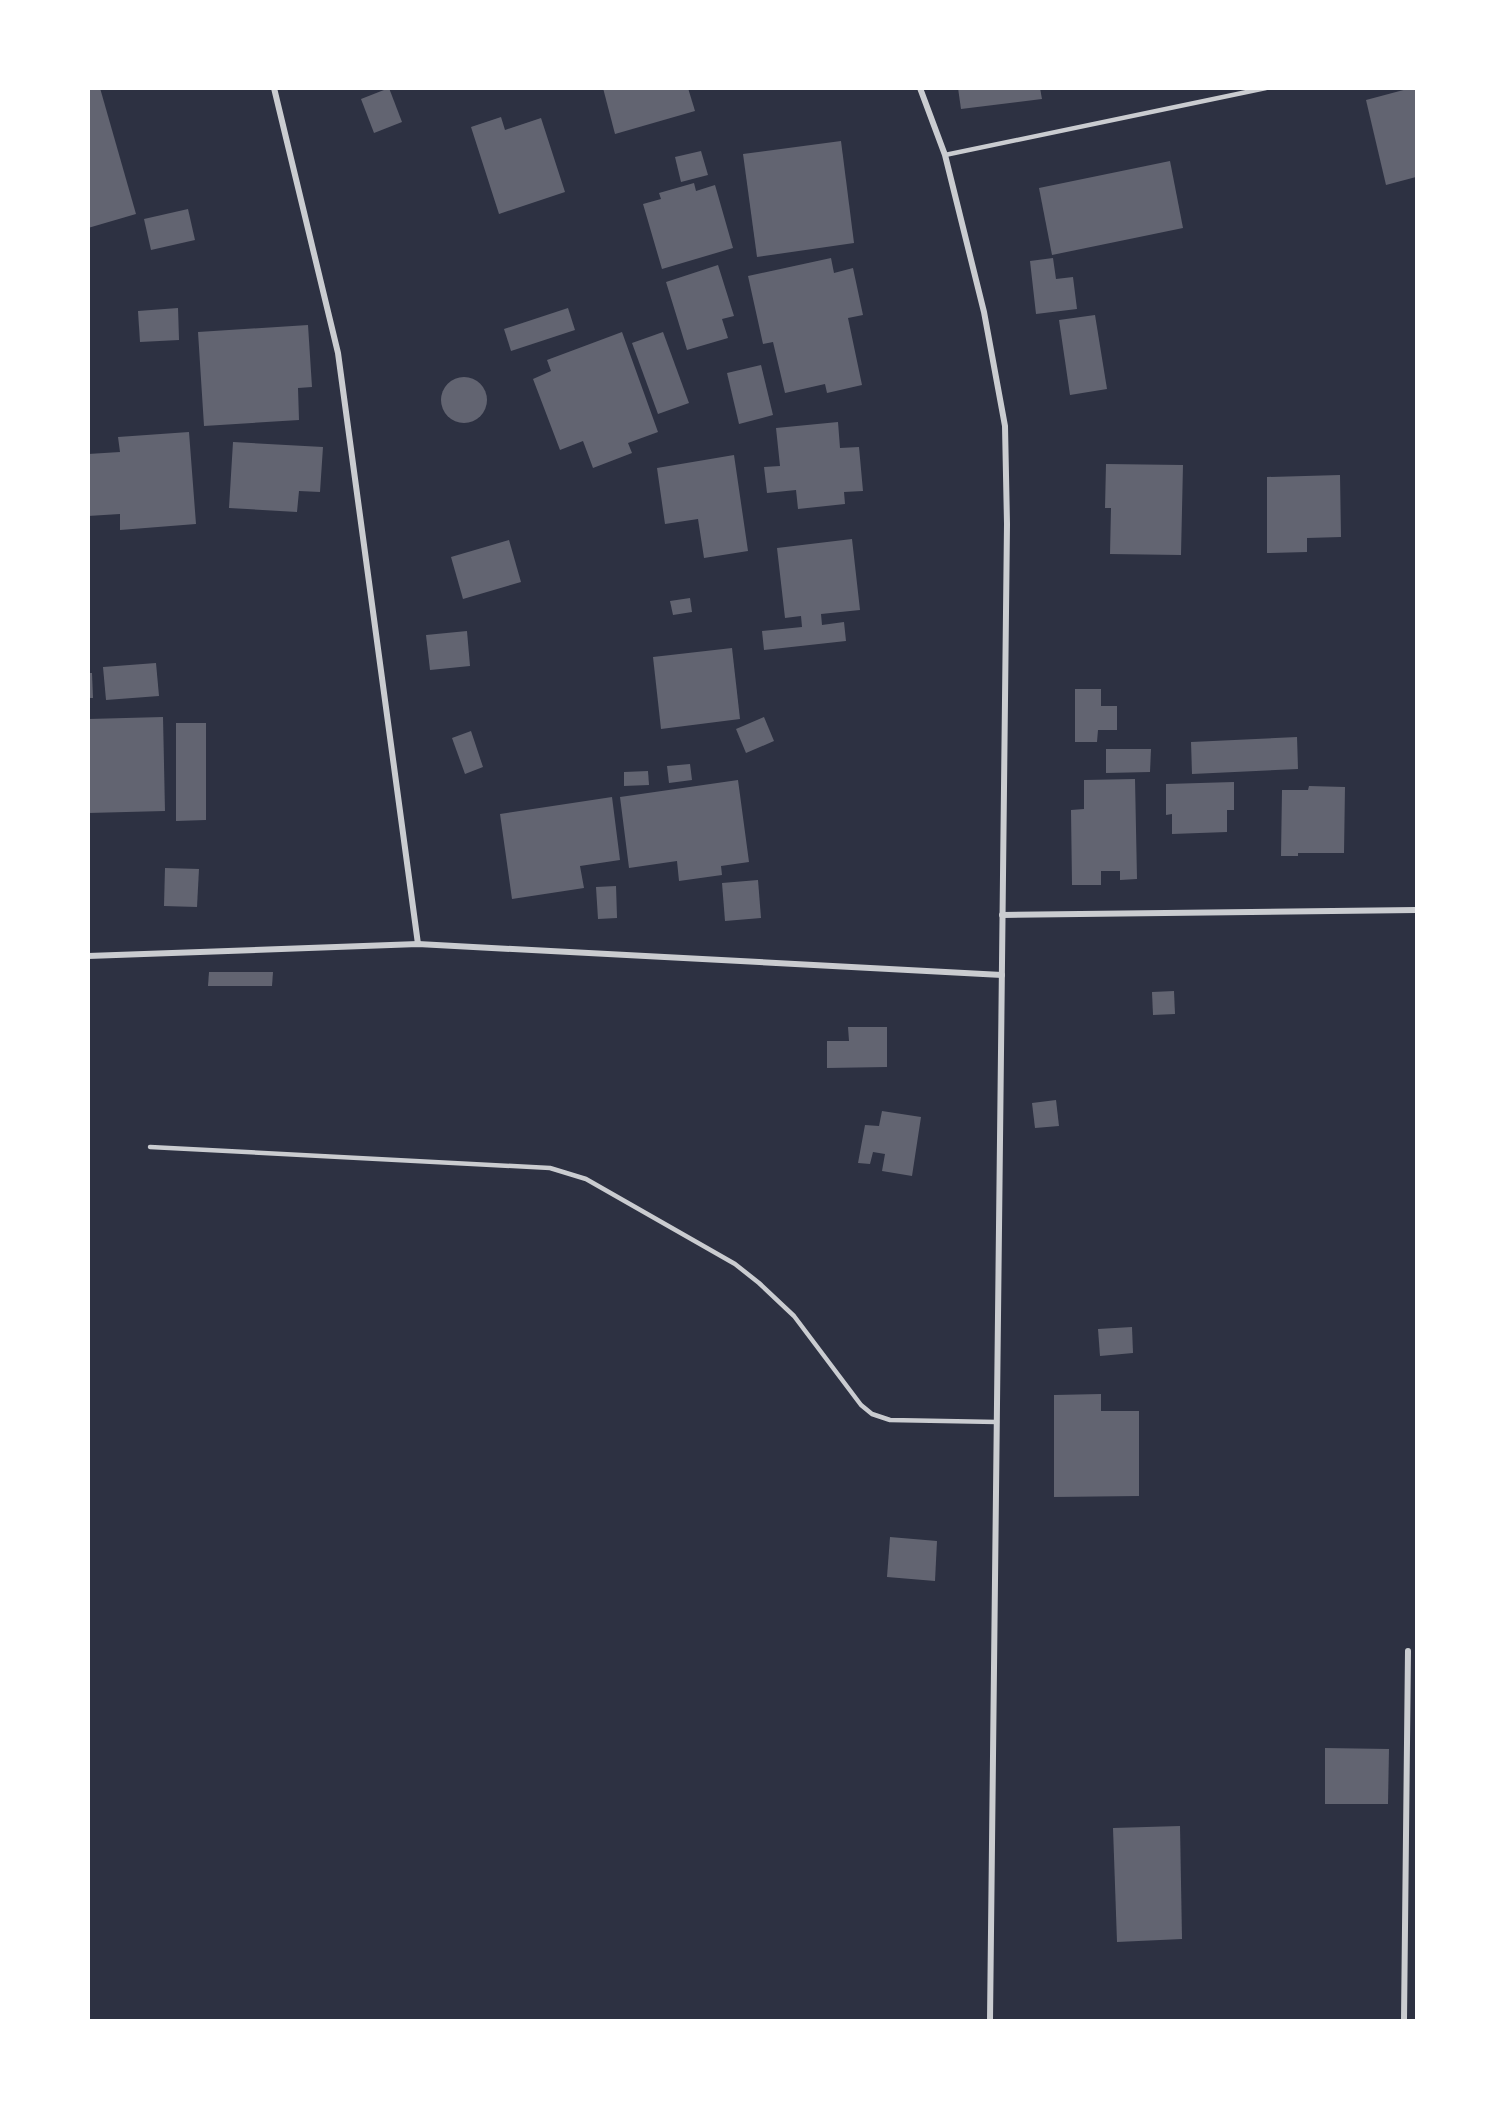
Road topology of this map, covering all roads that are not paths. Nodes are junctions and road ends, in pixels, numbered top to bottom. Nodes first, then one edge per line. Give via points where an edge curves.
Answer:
1 (274, 88) edge
2 (920, 88) edge
3 (1266, 88) edge
4 (945, 155) junction
5 (1416, 910) edge
6 (1002, 915) junction
7 (418, 944) junction
8 (88, 956) edge
9 (1002, 975) junction
10 (150, 1147) dead end
11 (997, 1422) junction
12 (1408, 1651) dead end
13 (990, 2020) edge
14 (1404, 2020) edge

1 - 7 street via 338,353
2 - 4 street
3 - 4 lane
4 - 6 street via 984,312 1005,426
5 - 6 street
6 - 9 street
7 - 8 street
7 - 9 street
9 - 11 street
10 - 11 lane via 550,1168 586,1179 735,1264 759,1283 794,1316 861,1405 872,1414 890,1420
11 - 13 street
12 - 14 street

